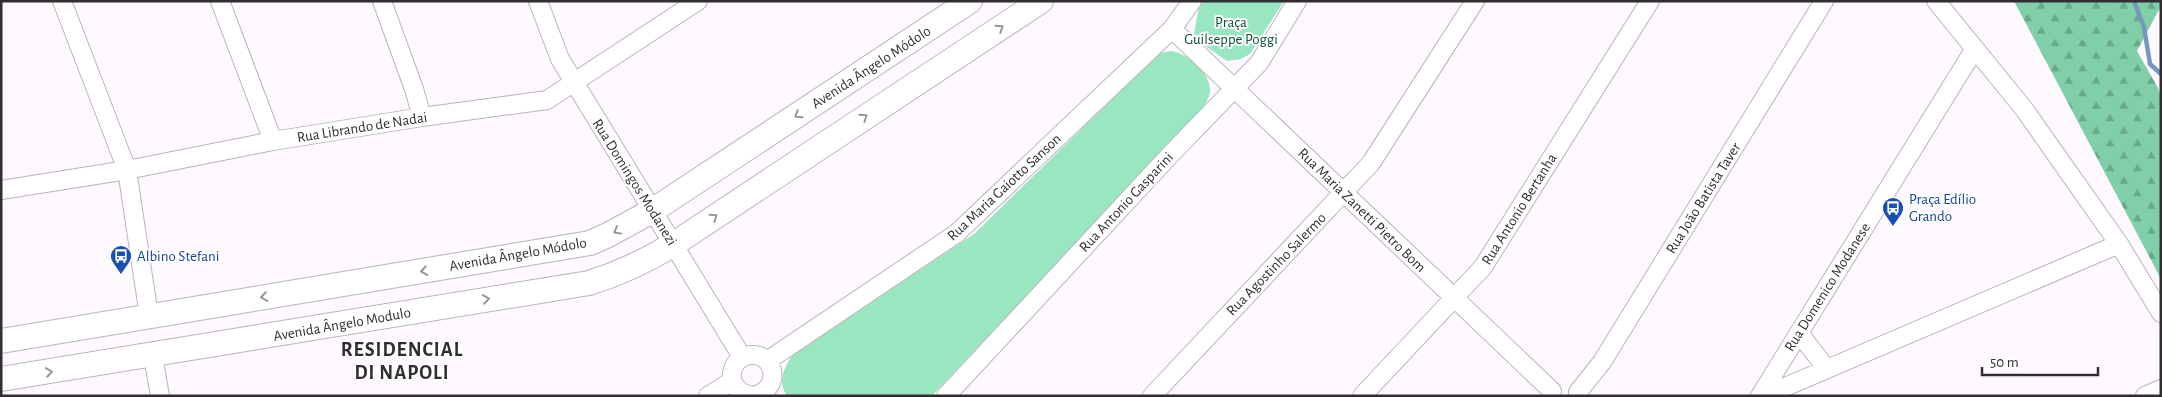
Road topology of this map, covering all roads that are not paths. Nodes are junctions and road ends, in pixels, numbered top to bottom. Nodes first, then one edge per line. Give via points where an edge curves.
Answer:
1 (62, 1) edge
2 (220, 1) edge
3 (382, 1) edge
4 (538, 1) edge
5 (698, 1) edge
6 (970, 1) edge
7 (1041, 1) edge
8 (1192, 1) edge
9 (1297, 1) edge
10 (1475, 1) edge
11 (1650, 1) edge
12 (1824, 1) edge
13 (1936, 1) edge
14 (1172, 29) junction
15 (1974, 50) junction
16 (575, 82) junction
17 (1234, 88) junction
18 (422, 117) junction
19 (273, 141) junction
20 (127, 170) junction
21 (1, 190) edge
22 (1344, 193) junction
23 (652, 211) junction
24 (674, 244) junction
25 (2119, 244) junction
26 (1454, 298) junction
27 (197, 309) junction
28 (2161, 313) edge
29 (149, 316) junction
30 (91, 326) junction
31 (1799, 333) junction
32 (1, 341) edge
33 (204, 347) junction
34 (153, 356) junction
35 (742, 357) junction
36 (767, 361) junction
37 (98, 364) junction
38 (1826, 368) junction
39 (1, 379) edge
40 (732, 381) junction
41 (2161, 389) edge
42 (1550, 394) edge
43 (1579, 394) edge
44 (755, 395) edge
45 (160, 396) edge
46 (708, 396) edge
47 (946, 396) edge
48 (1152, 396) edge
49 (1362, 396) edge
50 (1762, 396) edge
51 (2145, 396) edge

1 - 20 street
2 - 19 street
3 - 18 street
4 - 16 street, Rua Domingos Modanezi via 560,59
5 - 16 street, Rua Librando de Nadai
6 -> 23 street, Avenida Ângelo Módolo
24 -> 7 street
8 - 14 street, Rua Maria Gaiotto Sanson
9 - 17 street, Rua Antonio Gasparini via 1259,63
10 - 22 street, Rua Agostinho Salermo via 1371,163
11 - 26 street, Rua Antonio Bertanha via 1483,267
12 - 43 street, Rua João Batista Taver via 1602,362
13 - 15 street
14 - 17 street, Rua Maria Zanetti Pietro Bom
14 - 36 street, Rua Maria Gaiotto Sanson via 958,233
15 - 25 street via 2024,109
15 - 31 street, Rua Domenico Modanese
16 - 18 street, Rua Librando de Nadai via 547,100
16 - 23 street, Rua Domingos Modanezi
17 - 22 street, Rua Maria Zanetti Pietro Bom
17 - 47 street, Rua Antonio Gasparini
18 - 19 street, Rua Librando de Nadai
19 - 20 street, Rua Librando de Nadai
20 - 21 street, Rua Librando de Nadai
20 - 29 street
22 - 26 street, Rua Maria Zanetti Pietro Bom
22 - 48 street, Rua Agostinho Salermo
23 - 24 street, Rua Domingos Modanezi
23 -> 27 street, Avenida Ângelo Módolo via 590,242
33 -> 24 street, Avenida Ângelo Modulo via 589,283 644,263
24 - 35 street, Rua Domingos Modanezi
25 - 28 street
25 - 38 street
26 - 42 street, Rua Maria Zanetti Pietro Bom
26 - 49 street, Rua Antonio Bertanha
27 - 29 street, Avenida Ângelo Módolo
27 - 33 street
29 - 30 street
30 - 32 street
30 - 37 street
31 - 38 street
31 - 50 street, Rua Domenico Modanese
33 - 34 street, Avenida Ângelo Modulo
34 - 37 street, Avenida Ângelo Modulo
34 - 45 street
35 - 36 street via 755,355
35 - 40 street via 733,367
36 - 44 street via 773,373 772,380
39 -> 37 street, Avenida Ângelo Modulo
38 - 50 street
40 - 44 street via 735,387
40 - 46 street
41 - 51 street
42 - 43 street via 1565,388

